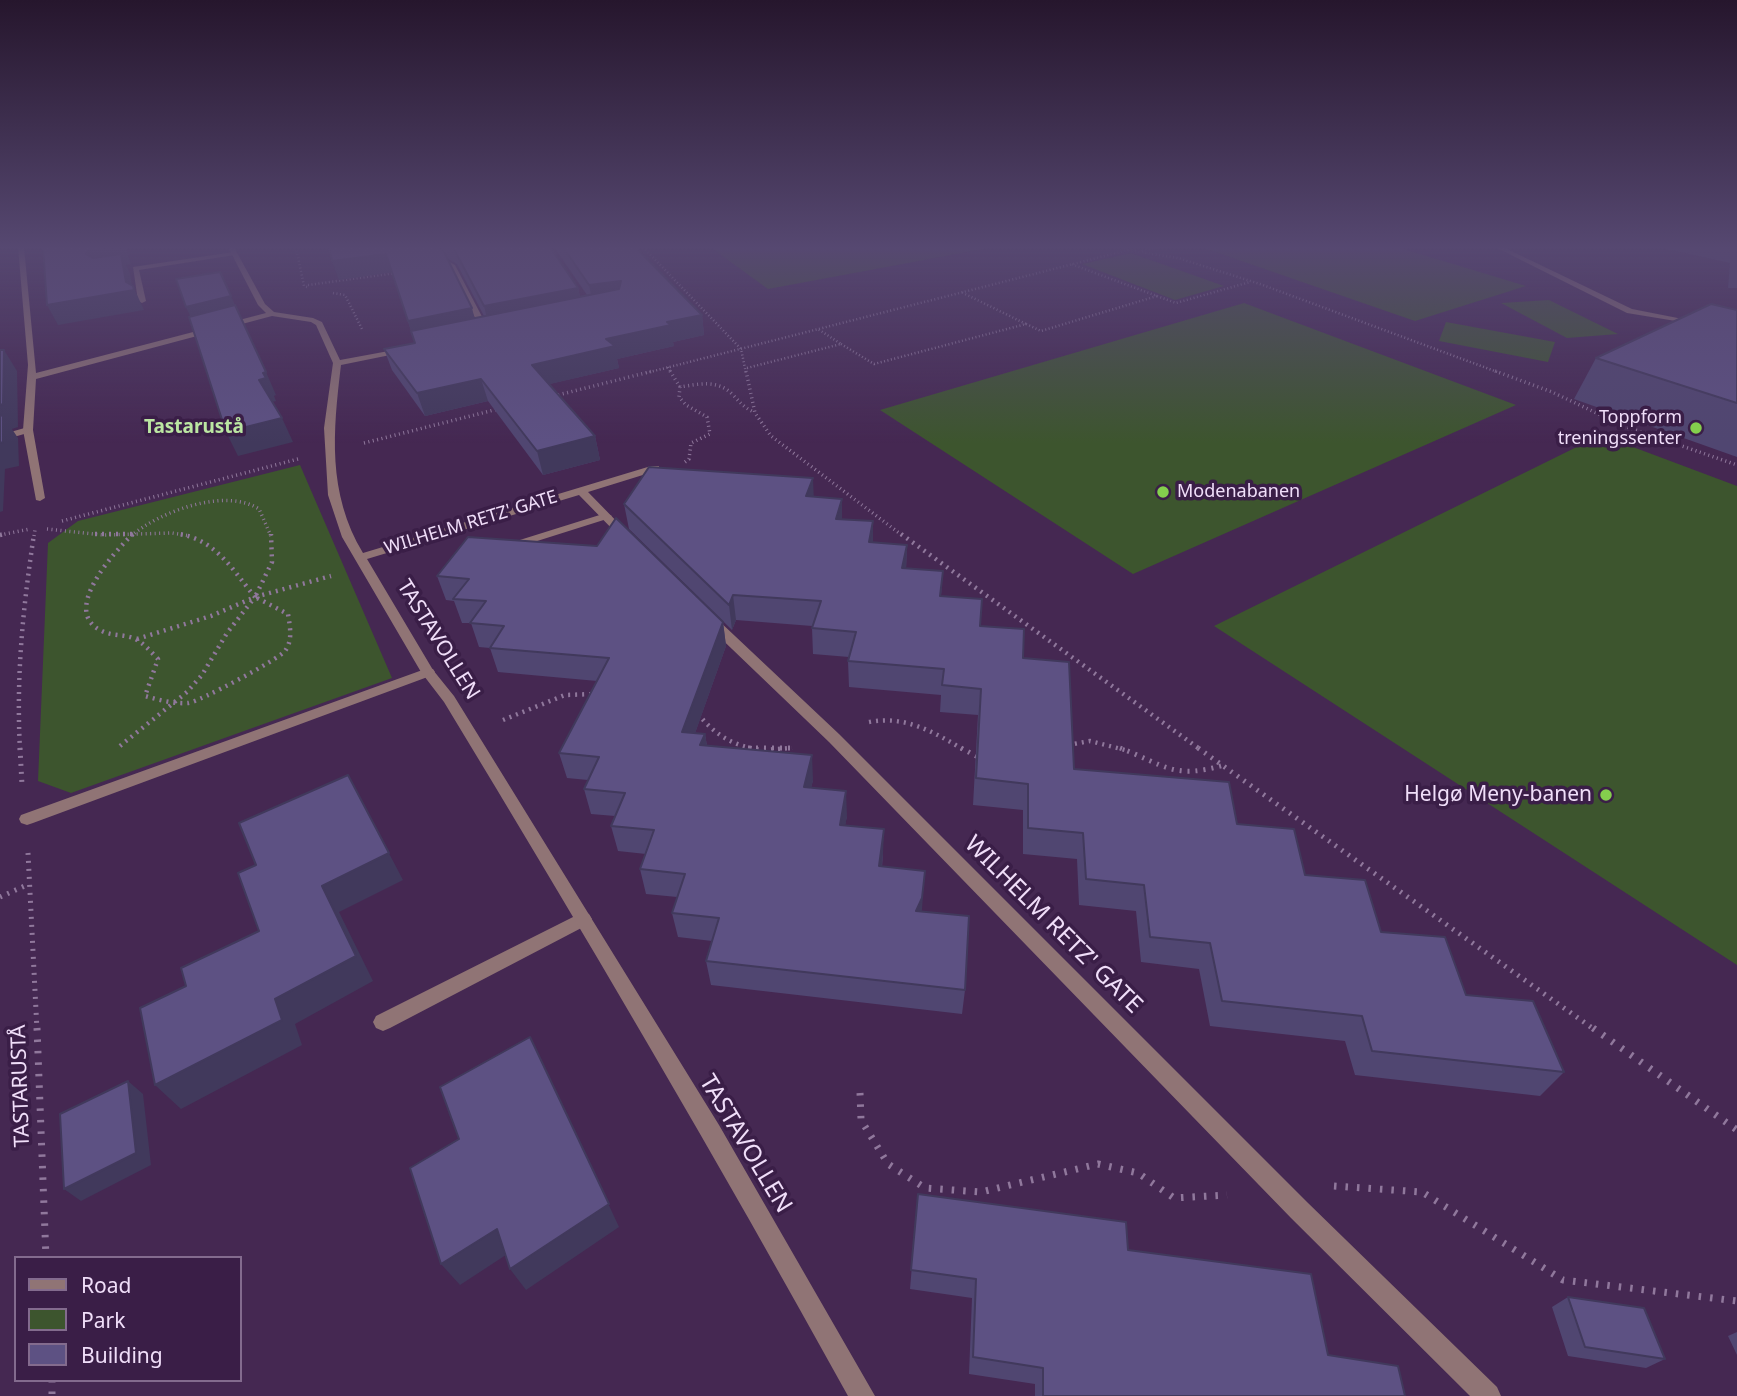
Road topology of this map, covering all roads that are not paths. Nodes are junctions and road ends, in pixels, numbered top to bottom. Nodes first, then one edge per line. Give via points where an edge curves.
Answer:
1 (27, 312) edge
2 (476, 312) edge
3 (1642, 312) edge
4 (272, 314) joint
5 (1702, 323) edge
6 (497, 330) edge
7 (486, 332) junction
8 (475, 334) edge
9 (407, 349) edge
10 (337, 363) junction
11 (32, 377) junction
12 (28, 430) junction
13 (0, 438) edge
14 (655, 468) edge
15 (581, 491) junction
16 (40, 498) road end
17 (606, 516) junction
18 (511, 546) edge
19 (635, 546) edge
20 (363, 561) junction
21 (704, 614) edge
22 (428, 672) junction
23 (27, 819) road end
24 (583, 919) junction
25 (383, 1021) dead end
26 (862, 1396) edge
27 (1488, 1396) edge

1 - 11 street
2 - 7 street
3 - 5 street
4 - 10 street via 313,320
4 - 11 street
6 - 7 street
7 - 8 street
9 - 10 street
10 - 20 street, TASTAVOLLEN via 329,451 333,495 348,537
11 - 12 street
12 - 13 street
12 - 16 street
14 - 15 street, WILHELM RETZ' GATE
15 - 17 street, WILHELM RETZ' GATE
15 - 20 street, WILHELM RETZ' GATE
17 - 18 street
17 - 19 street, WILHELM RETZ' GATE
20 - 22 street, TASTAVOLLEN
21 - 27 street, WILHELM RETZ' GATE via 834,738 1298,1210
22 - 23 street
22 - 24 street, TASTAVOLLEN
24 - 25 street
24 - 26 street, TASTAVOLLEN via 789,1264

